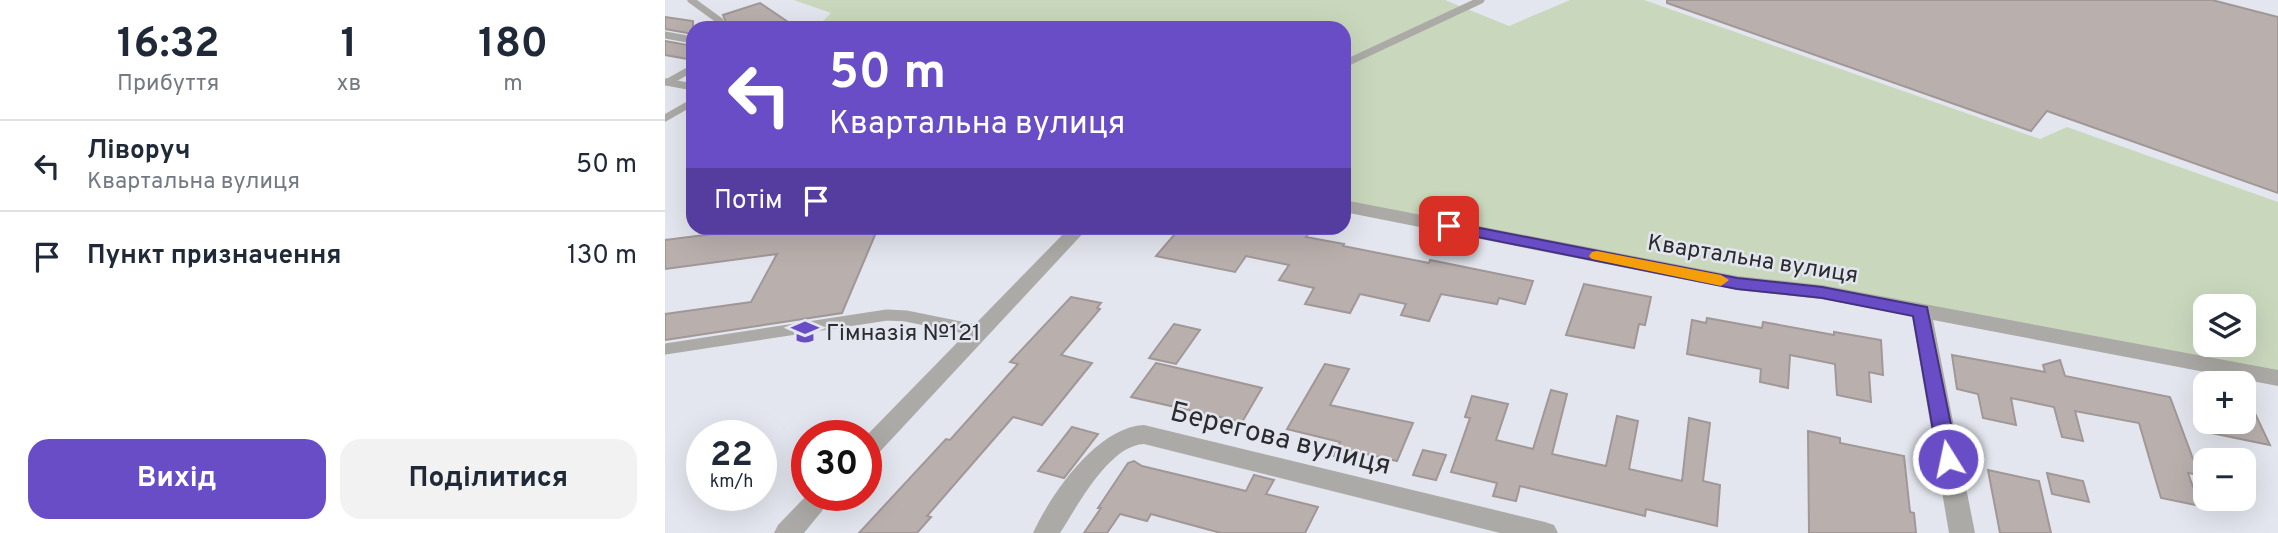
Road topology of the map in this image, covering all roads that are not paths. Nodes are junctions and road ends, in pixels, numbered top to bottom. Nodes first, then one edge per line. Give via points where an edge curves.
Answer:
1 (691, 0) edge
2 (1481, 0) edge
3 (720, 21) edge
4 (665, 35) edge
5 (686, 39) edge
6 (1351, 61) edge
7 (686, 72) edge
8 (666, 82) edge
9 (686, 86) edge
10 (686, 106) edge
11 (665, 118) edge
12 (1351, 207) edge
13 (1072, 235) edge
14 (1921, 312) junction
15 (980, 331) junction
16 (665, 349) edge
17 (2278, 379) edge
18 (882, 433) edge
19 (808, 511) edge
20 (787, 533) edge
21 (1046, 533) edge
22 (1545, 533) edge
23 (1962, 533) edge

1 - 3 lane
2 - 6 lane
4 - 5 lane
7 - 8 lane
8 - 9 lane
10 - 11 lane
12 - 14 street, Квартальна вулиця via 1737,283 1822,292
13 - 15 street
14 - 17 street, Квартальна вулиця
14 - 23 street
15 - 16 lane via 887,315
15 - 18 street
19 - 20 street
21 - 22 street, Берегова вулиця via 1098,459 1116,442 1139,434

